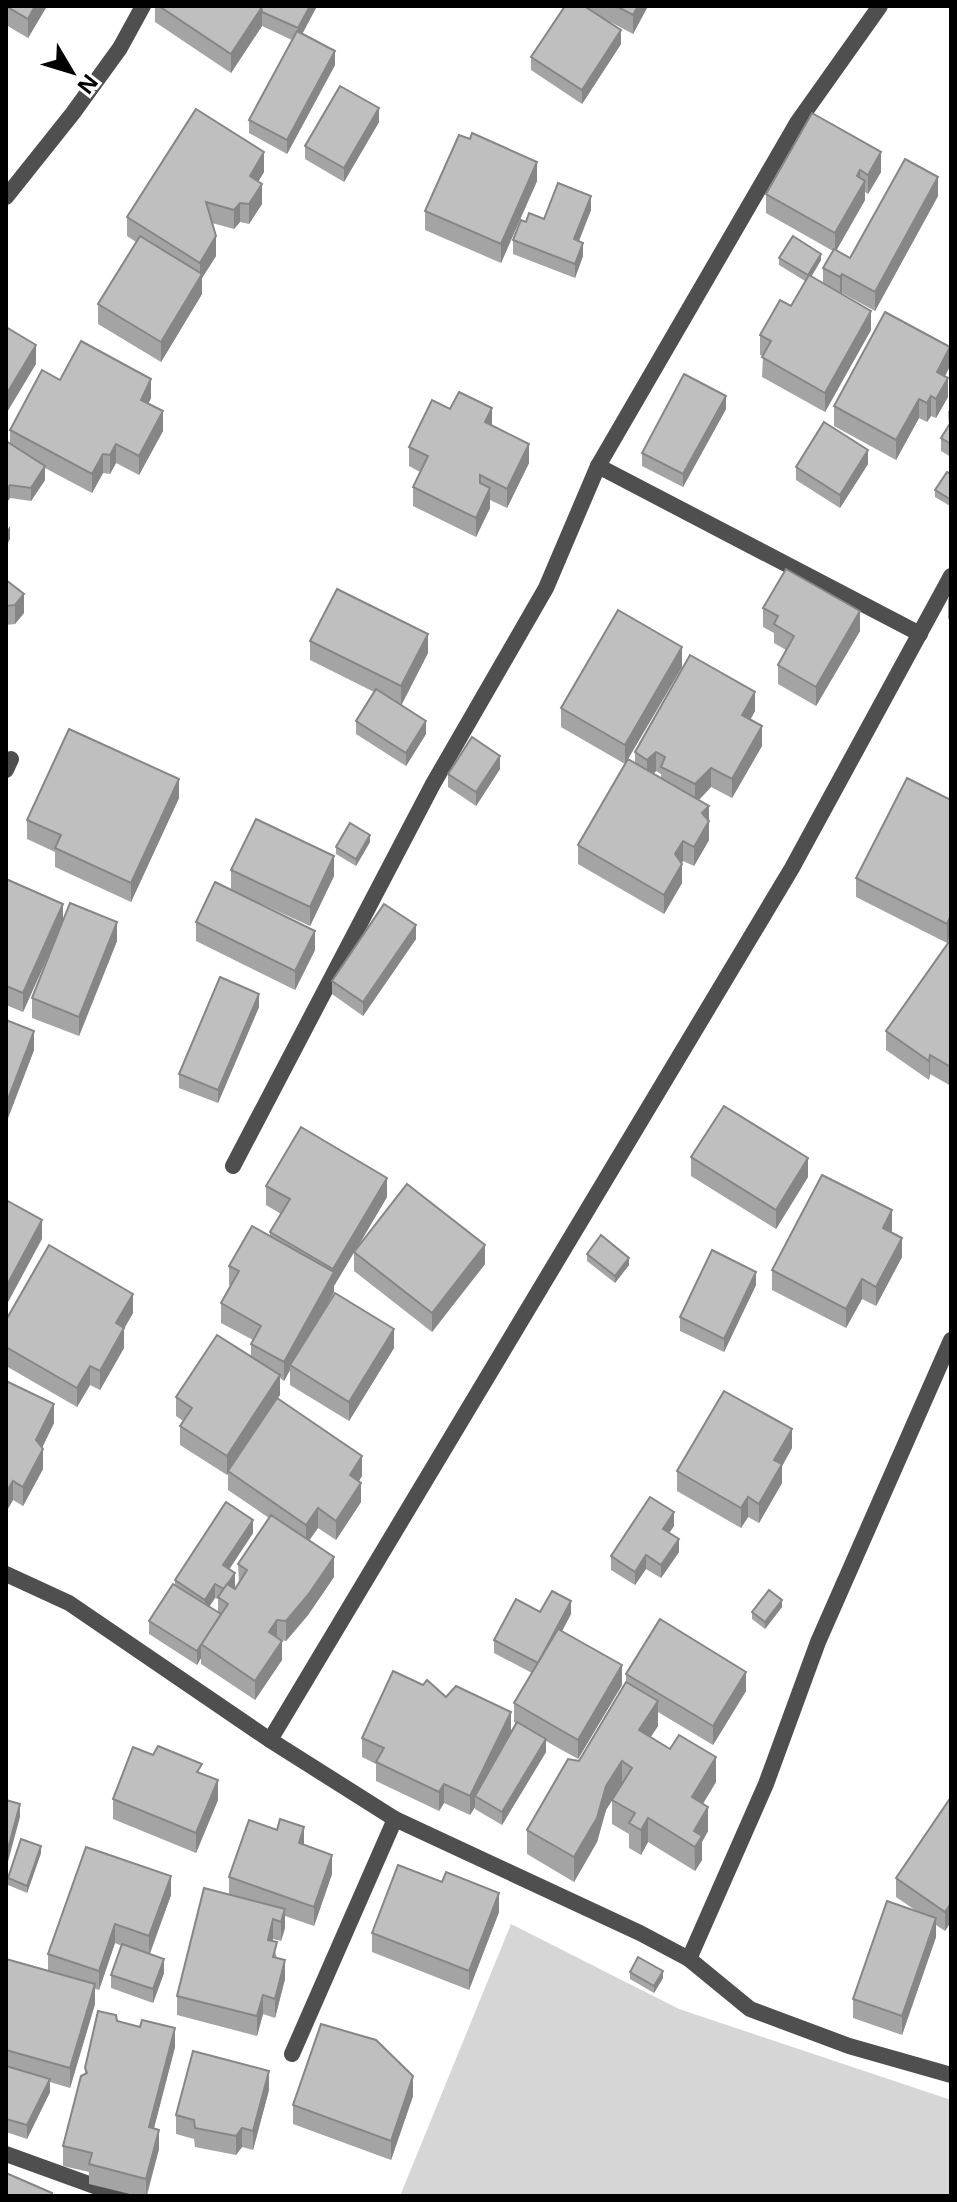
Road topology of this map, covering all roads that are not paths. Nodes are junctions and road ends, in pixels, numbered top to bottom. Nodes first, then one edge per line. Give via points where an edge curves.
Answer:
1 (143, 6) edge
2 (880, 6) edge
3 (11, 178) edge
4 (6, 197) edge
5 (598, 466) junction
6 (951, 576) edge
7 (920, 634) junction
8 (233, 1166) dead end
9 (951, 1340) edge
10 (6, 1574) edge
11 (270, 1740) junction
12 (395, 1819) junction
13 (689, 1959) junction
14 (292, 2054) dead end
15 (951, 2075) edge
16 (6, 2154) edge
17 (78, 2188) edge
18 (122, 2196) edge

1 - 3 street via 73,113
2 - 5 street via 797,123
3 - 4 street
5 - 7 street
5 - 8 street via 546,588 433,784
6 - 7 street
7 - 11 street via 792,868
9 - 13 street via 818,1642 766,1784
10 - 11 street via 69,1603
11 - 12 street
12 - 13 street
12 - 14 street
13 - 15 street via 750,2009 849,2046
16 - 17 street
17 - 18 street

